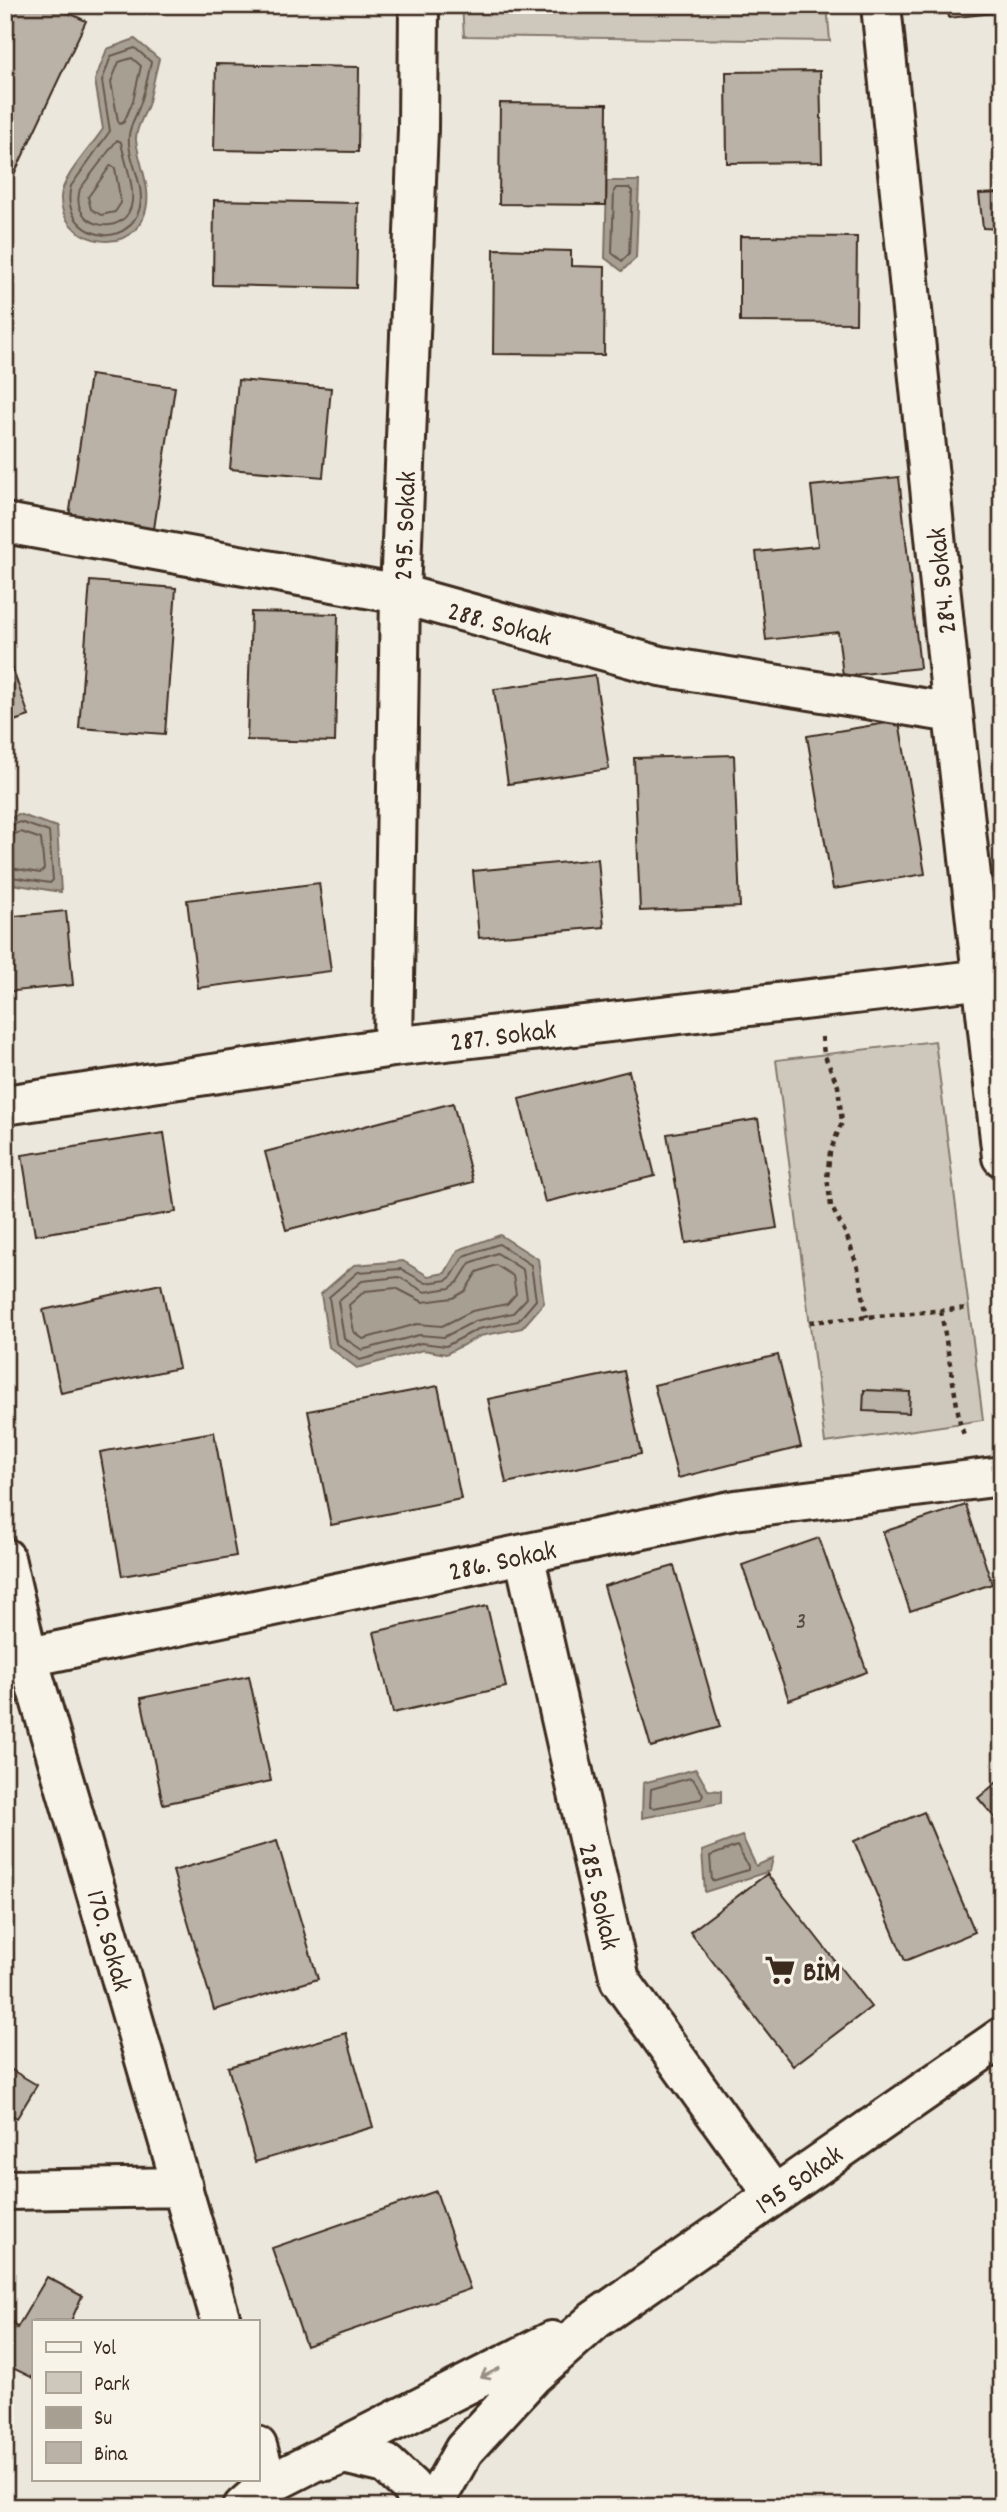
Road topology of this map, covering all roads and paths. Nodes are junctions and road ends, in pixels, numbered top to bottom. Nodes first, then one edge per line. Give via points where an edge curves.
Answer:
1 (419, 5) edge
2 (881, 5) edge
3 (5, 523) edge
4 (400, 594) junction
5 (953, 713) junction
6 (992, 978) edge
7 (818, 998) junction
8 (393, 1047) junction
9 (5, 1105) edge
10 (1002, 1157) edge
11 (969, 1308) dead end
12 (941, 1311) junction
13 (867, 1317) junction
14 (810, 1322) dead end
15 (990, 1477) edge
16 (524, 1554) junction
17 (5, 1558) edge
18 (17, 1660) edge
19 (1002, 2037) edge
20 (183, 2187) junction
21 (5, 2190) edge
22 (774, 2194) junction
23 (221, 2320) edge
24 (595, 2320) junction
25 (256, 2480) edge
26 (255, 2500) edge
27 (419, 2507) edge
28 (432, 2507) edge

1 - 4 street, 295. Sokak
2 - 5 street, 284. Sokak
3 - 4 street, 288. Sokak
4 - 5 street, 288. Sokak via 660,666
4 - 8 street, 295. Sokak
5 - 6 street, 284. Sokak
6 - 7 street, 287. Sokak
6 - 10 street, 284. Sokak
7 - 8 street, 287. Sokak
7 - 13 path via 824,1054 838,1086 842,1122 830,1152 831,1206 859,1268
8 - 9 street, 287. Sokak
11 - 12 path
12 - 13 path
12 - 15 path via 960,1423
13 - 14 path
15 - 16 street, 286. Sokak via 735,1510
16 - 18 street, 286. Sokak
16 - 22 street, 285. Sokak via 620,1980
17 - 18 street, 170. Sokak
18 - 20 street, 170. Sokak
19 - 22 street, 195 Sokak
20 - 21 street
20 - 23 street, 170. Sokak
22 - 24 street, 195 Sokak
24 -> 26 street
24 - 28 street via 533,2375 464,2449
25 - 26 street
26 - 27 street via 344,2454 386,2464 411,2487

